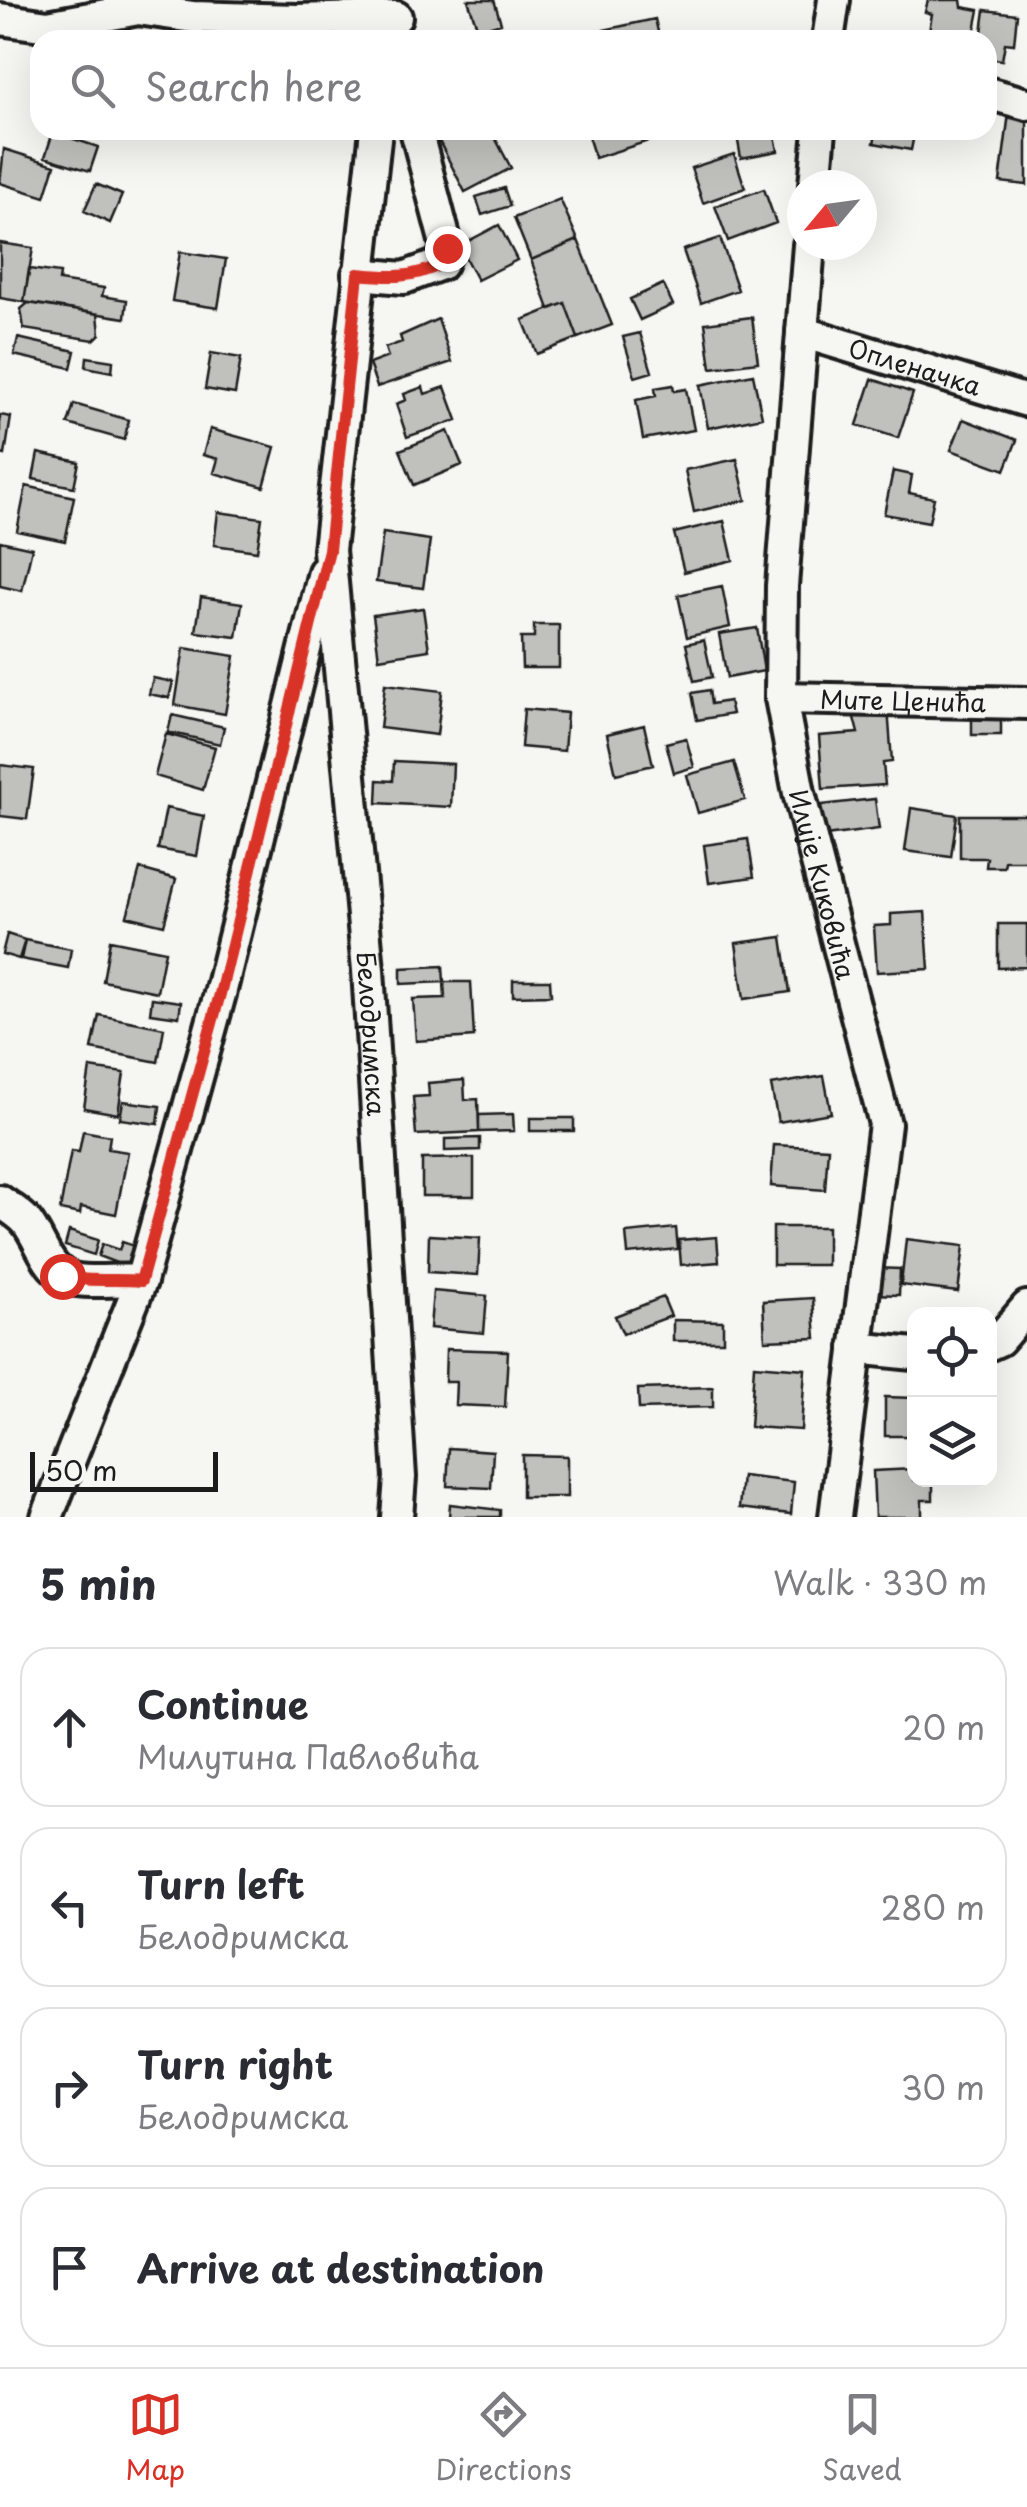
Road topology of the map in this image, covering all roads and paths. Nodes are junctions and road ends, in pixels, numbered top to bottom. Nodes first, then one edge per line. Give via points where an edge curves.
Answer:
1 (834, 0) edge
2 (0, 19) edge
3 (395, 19) edge
4 (830, 30) edge
5 (997, 96) edge
6 (1027, 104) edge
7 (375, 140) edge
8 (419, 140) edge
9 (819, 140) edge
10 (816, 170) edge
11 (809, 260) edge
12 (358, 274) junction
13 (802, 332) junction
14 (1027, 400) edge
15 (329, 550) junction
16 (781, 698) junction
17 (1027, 703) edge
18 (0, 1201) edge
19 (141, 1281) junction
20 (1027, 1308) edge
21 (997, 1341) edge
22 (856, 1348) junction
23 (907, 1353) edge
24 (47, 1517) edge
25 (398, 1517) edge
26 (835, 1517) edge

1 - 4 street
2 - 3 street via 48,26 138,9
5 - 6 street
7 - 12 street, Белодримска
8 - 12 street via 447,248 441,264 404,278
9 - 10 street
11 - 13 street, Илије Киковића
12 - 15 street, Белодримска
13 - 14 street, Опленачка
13 - 16 street, Илије Киковића via 782,586
15 - 19 street, Белодримска via 220,994
15 - 25 street, Белодримска via 368,970
16 - 17 street, Мите Ценића
16 - 22 street, Илије Киковића via 799,793 885,1124
18 - 19 street via 26,1222 62,1276
19 - 24 street, Белодримска
20 - 21 street
22 - 23 street
22 - 26 street, Илије Киковића

